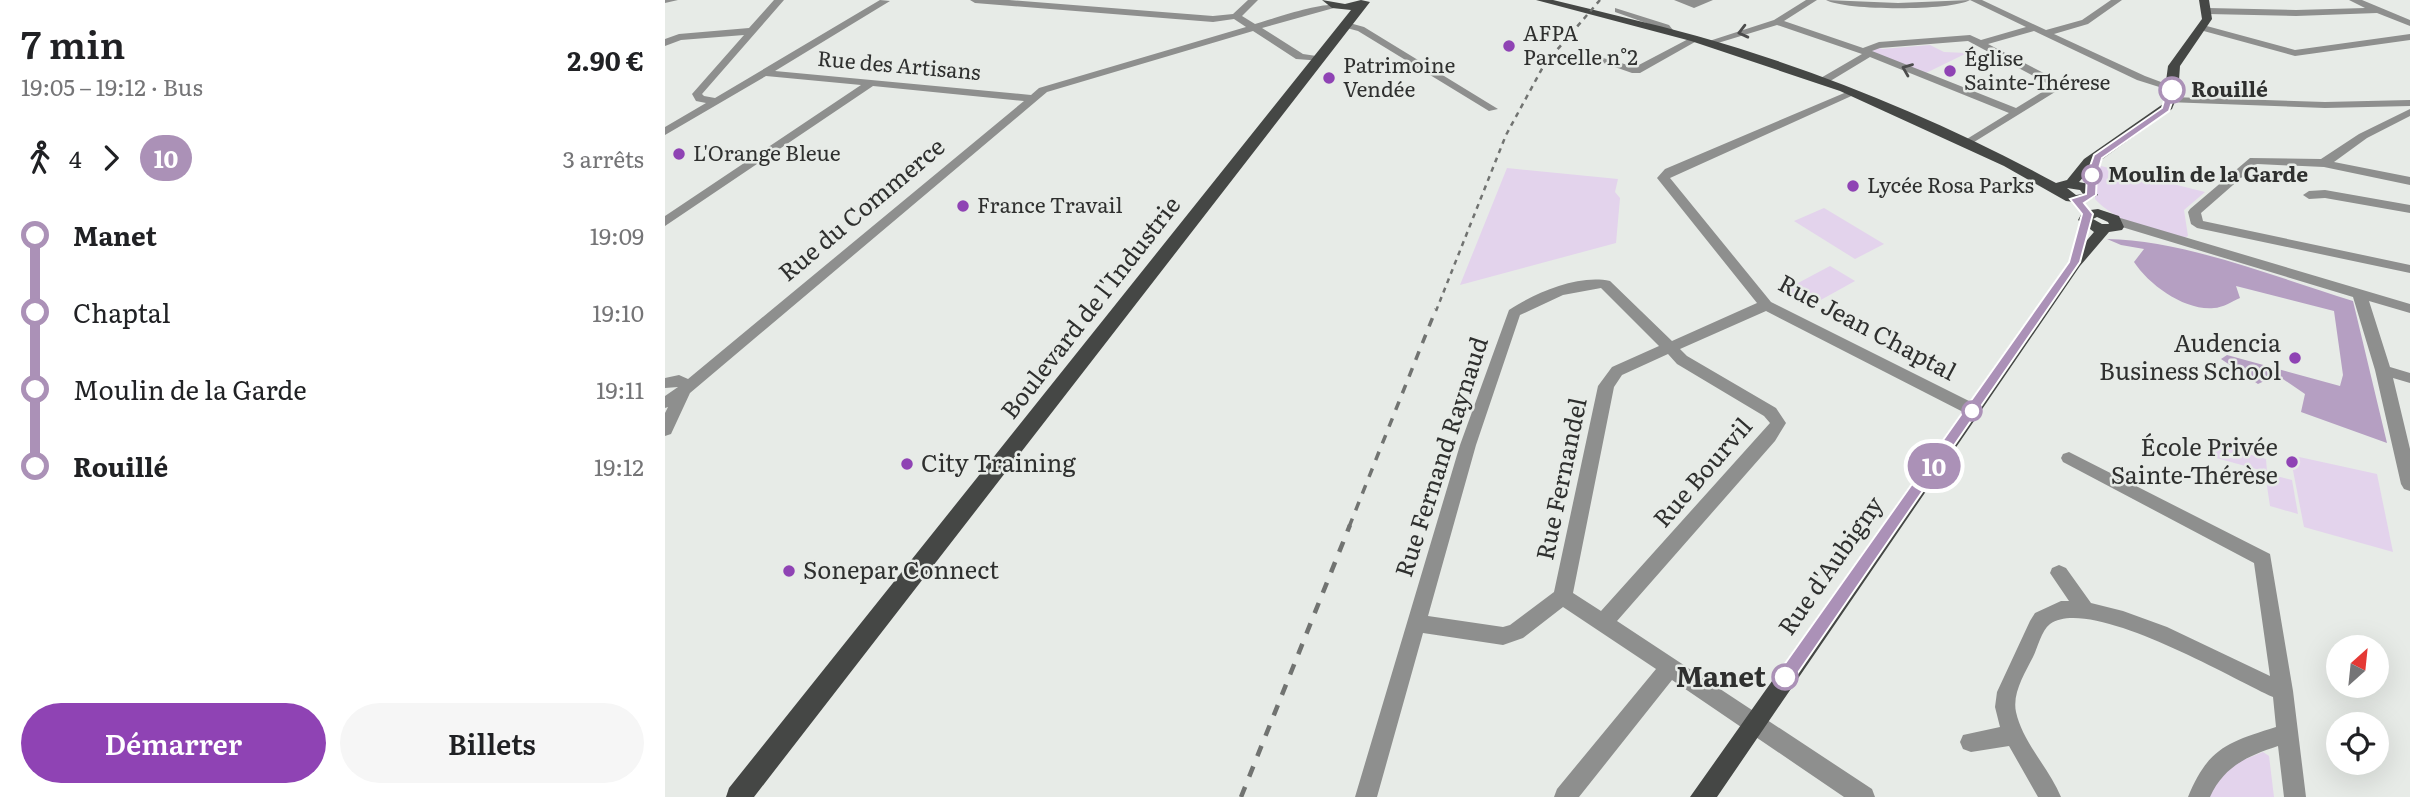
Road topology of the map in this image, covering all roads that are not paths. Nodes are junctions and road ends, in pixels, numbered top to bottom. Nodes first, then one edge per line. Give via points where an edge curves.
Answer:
1 (665, 0) edge
2 (673, 0) edge
3 (779, 0) edge
4 (887, 0) edge
5 (975, 0) edge
6 (1253, 0) edge
7 (1679, 0) edge
8 (1708, 0) edge
9 (1812, 0) edge
10 (1831, 0) edge
11 (1965, 0) edge
12 (1975, 0) edge
13 (2117, 0) edge
14 (2354, 0) edge
15 (1544, 1) edge
16 (1886, 3) edge
17 (2206, 6) edge
18 (1345, 7) edge
19 (1618, 10) dead end
20 (2377, 10) junction
21 (1236, 16) junction
22 (1777, 22) junction
23 (2410, 23) edge
24 (1255, 27) junction
25 (2035, 28) junction
26 (2203, 28) junction
27 (1662, 29) junction
28 (752, 31) junction
29 (2046, 33) junction
30 (2410, 37) edge
31 (1703, 40) junction
32 (665, 43) edge
33 (1980, 43) junction
34 (1866, 52) junction
35 (1319, 59) junction
36 (1603, 61) dead end
37 (764, 72) junction
38 (1823, 81) junction
39 (871, 83) junction
40 (1853, 93) junction
41 (2172, 94) junction
42 (1030, 98) junction
43 (715, 101) junction
44 (2370, 104) junction
45 (2410, 105) edge
46 (1493, 109) dead end
47 (2016, 112) junction
48 (2397, 118) junction
49 (668, 128) edge
50 (1966, 144) junction
51 (2097, 157) junction
52 (2324, 163) junction
53 (2410, 181) edge
54 (1665, 183) joint
55 (2065, 186) junction
56 (2309, 195) dead end
57 (2084, 196) junction
58 (2410, 209) edge
59 (2102, 221) junction
60 (665, 222) edge
61 (2197, 224) junction
62 (2193, 245) junction
63 (2211, 251) junction
64 (2410, 269) edge
65 (2360, 295) junction
66 (1766, 305) junction
67 (2410, 309) edge
68 (1668, 348) junction
69 (2383, 370) junction
70 (2410, 379) edge
71 (674, 385) edge
72 (665, 402) edge
73 (1973, 410) junction
74 (666, 420) edge
75 (2069, 458) dead end
76 (2410, 484) edge
77 (2059, 573) dead end
78 (1563, 596) junction
79 (2085, 609) junction
80 (1415, 623) junction
81 (1603, 623) junction
82 (1668, 668) junction
83 (2283, 691) junction
84 (1752, 725) junction
85 (2288, 733) junction
86 (2014, 735) junction
87 (1971, 742) dead end
88 (738, 797) edge
89 (1366, 797) edge
90 (1565, 797) edge
91 (1702, 797) edge
92 (1864, 797) edge
93 (2050, 797) edge
94 (2199, 797) edge
95 (2295, 797) edge

1 - 2 street
3 - 28 street
4 - 37 street
5 - 21 street via 1213,19
6 - 21 street
7 - 8 street via 1694,5
9 - 22 street
10 - 16 street
11 - 16 street
12 - 25 street
13 - 29 street via 2085,22
14 - 20 street
15 - 27 main road
17 - 20 street via 2296,13
17 - 26 main road
18 - 24 street via 1317,9
18 - 35 main road, Boulevard de l'Industrie
18 - 46 street via 1361,29
19 - 27 street via 1666,27
20 - 23 street
21 - 24 street
22 -> 31 street
22 - 34 street
24 - 35 street via 1300,57
24 - 42 street via 1043,90
25 - 29 street
25 - 33 street
26 - 30 street via 2295,53
26 - 41 main road via 2174,66
27 - 31 main road
28 - 32 street via 679,37
28 - 43 street via 697,94 700,99
29 - 41 street
31 - 36 street via 1636,71
31 - 38 main road
33 - 34 street via 1965,37 1879,45
33 - 47 street via 2053,80 2058,87
34 - 38 street
47 -> 34 street
35 - 88 main road, Boulevard de l'Industrie
37 - 39 street, Rue des Artisans
37 - 43 street
38 - 40 main road
39 - 42 street, Rue des Artisans
39 - 60 street
40 - 50 main road
40 - 54 street, Rue Jean Chaptal via 1679,169
41 - 44 street via 2198,101
41 - 51 main road via 2166,109
42 - 71 street, Rue du Commerce via 722,358
43 - 49 street
44 - 45 street
44 - 48 street
45 - 48 street
47 - 50 street
48 - 52 street
50 - 55 main road
51 - 55 main road via 2078,179
51 - 57 main road
52 - 53 street
52 - 61 street via 2254,160 2197,208
54 - 66 street, Rue Jean Chaptal
55 - 57 main road
56 - 58 street
57 - 59 main road
59 - 62 street
59 - 73 main road, Rue d'Aubigny
61 - 62 street
61 - 63 street
61 - 64 street
62 - 63 street
63 - 65 street
65 - 67 street
65 - 69 street
66 - 68 street, Rue Fernandel
66 - 73 street, Rue Jean Chaptal
68 - 78 street, Rue Fernandel via 1617,371 1607,386
68 - 80 street, Rue Fernand Raynaud via 1605,284 1591,283 1527,303 1514,313 1468,445
68 - 81 street, Rue Bourvil via 1770,412 1778,423
69 - 70 street
69 - 76 street
71 - 72 street
71 - 74 street
73 - 84 main road, Rue d'Aubigny
75 - 83 street via 2263,559
77 - 79 street
78 - 80 street via 1516,632 1503,636
78 - 81 street
79 - 83 street via 2135,622
79 - 86 street via 2059,610 2043,618 2007,692 2005,710
80 - 89 street, Rue Fernand Raynaud
81 - 82 street
82 - 84 street
82 - 90 street
83 - 85 street
84 - 91 main road, Rue d'Aubigny
84 - 92 street
85 - 94 street via 2218,762 2207,774
85 - 95 street
86 - 87 street
86 - 93 street

